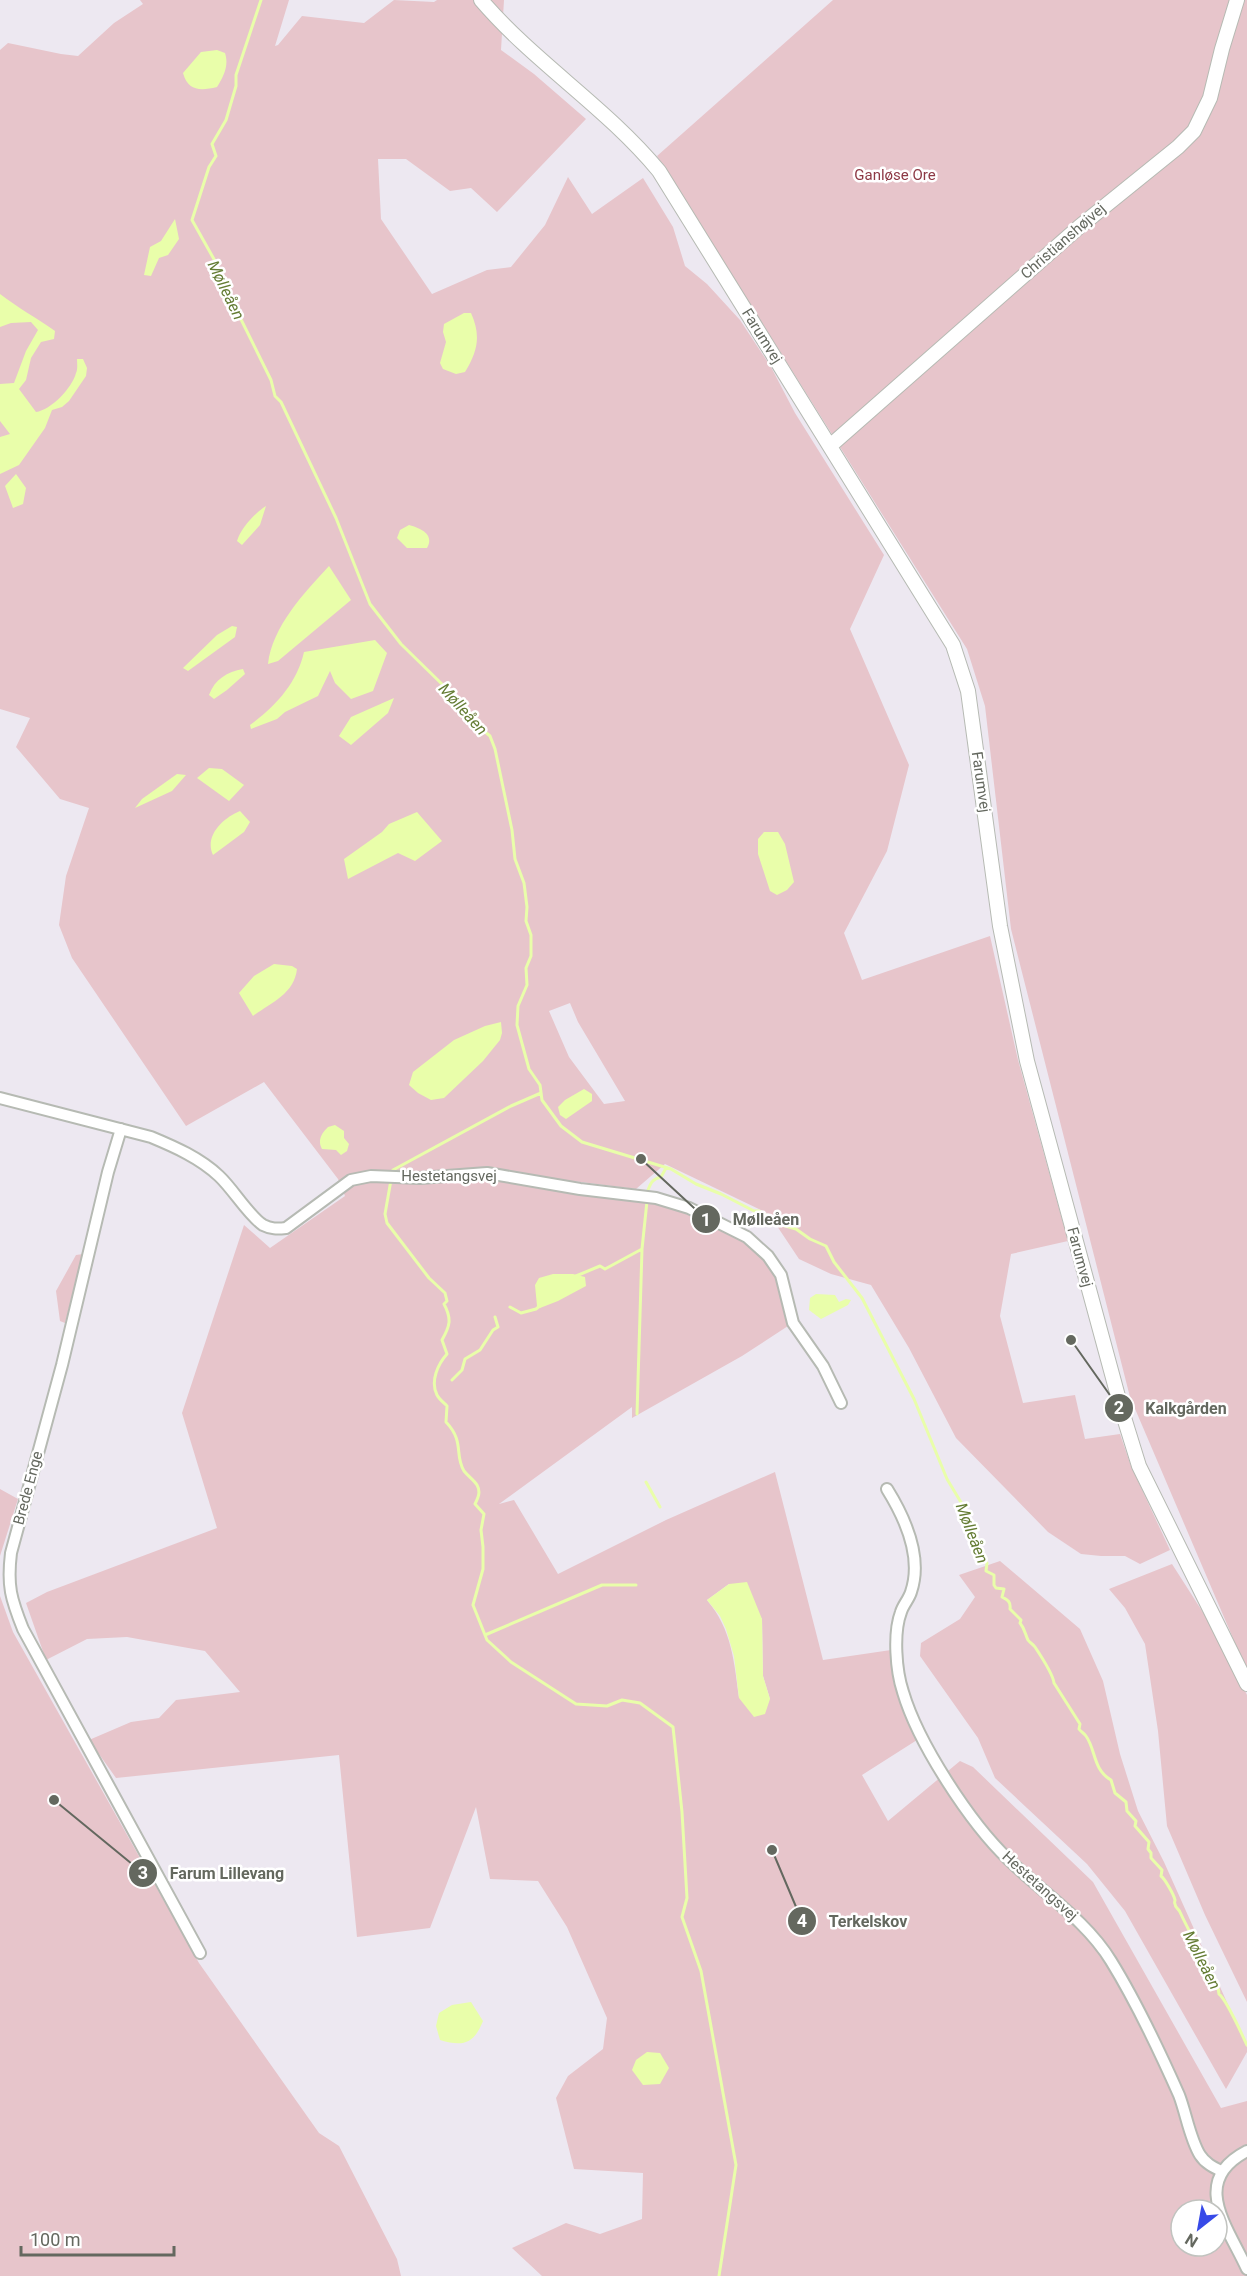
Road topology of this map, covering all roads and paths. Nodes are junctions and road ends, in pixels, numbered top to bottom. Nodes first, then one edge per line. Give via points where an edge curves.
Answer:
1 (481, 0) edge
2 (1237, 0) edge
3 (830, 446) junction
4 (0, 1098) edge
5 (121, 1129) junction
6 (841, 1403) dead end
7 (887, 1489) dead end
8 (1247, 1684) edge
9 (200, 1953) dead end
10 (1247, 2151) edge
11 (1221, 2171) junction
12 (1247, 2269) edge

1 - 3 street, Farumvej via 503,26 636,143 659,171
2 - 3 street, Christianshøjvej via 1210,98 1194,131
3 - 8 street, Farumvej via 953,645 968,691 1000,926 1027,1061 1122,1411 1139,1466
4 - 5 street, Hestetangsvej
5 - 6 street, Hestetangsvej via 151,1137 195,1158 219,1176 262,1224 274,1229 285,1228 351,1180 371,1176 420,1178 487,1173 656,1198 689,1208 747,1238 768,1256 781,1275 793,1323 823,1366
5 - 9 street, Brede Enge via 8,1577 23,1629
7 - 11 street, Hestetangsvej via 912,1541 914,1568 911,1592 896,1632 898,1669 903,1692 928,1749 968,1811 1007,1859 1087,1929 1111,1960 1180,2097 1199,2154
10 - 11 street
11 - 12 street via 1217,2202

